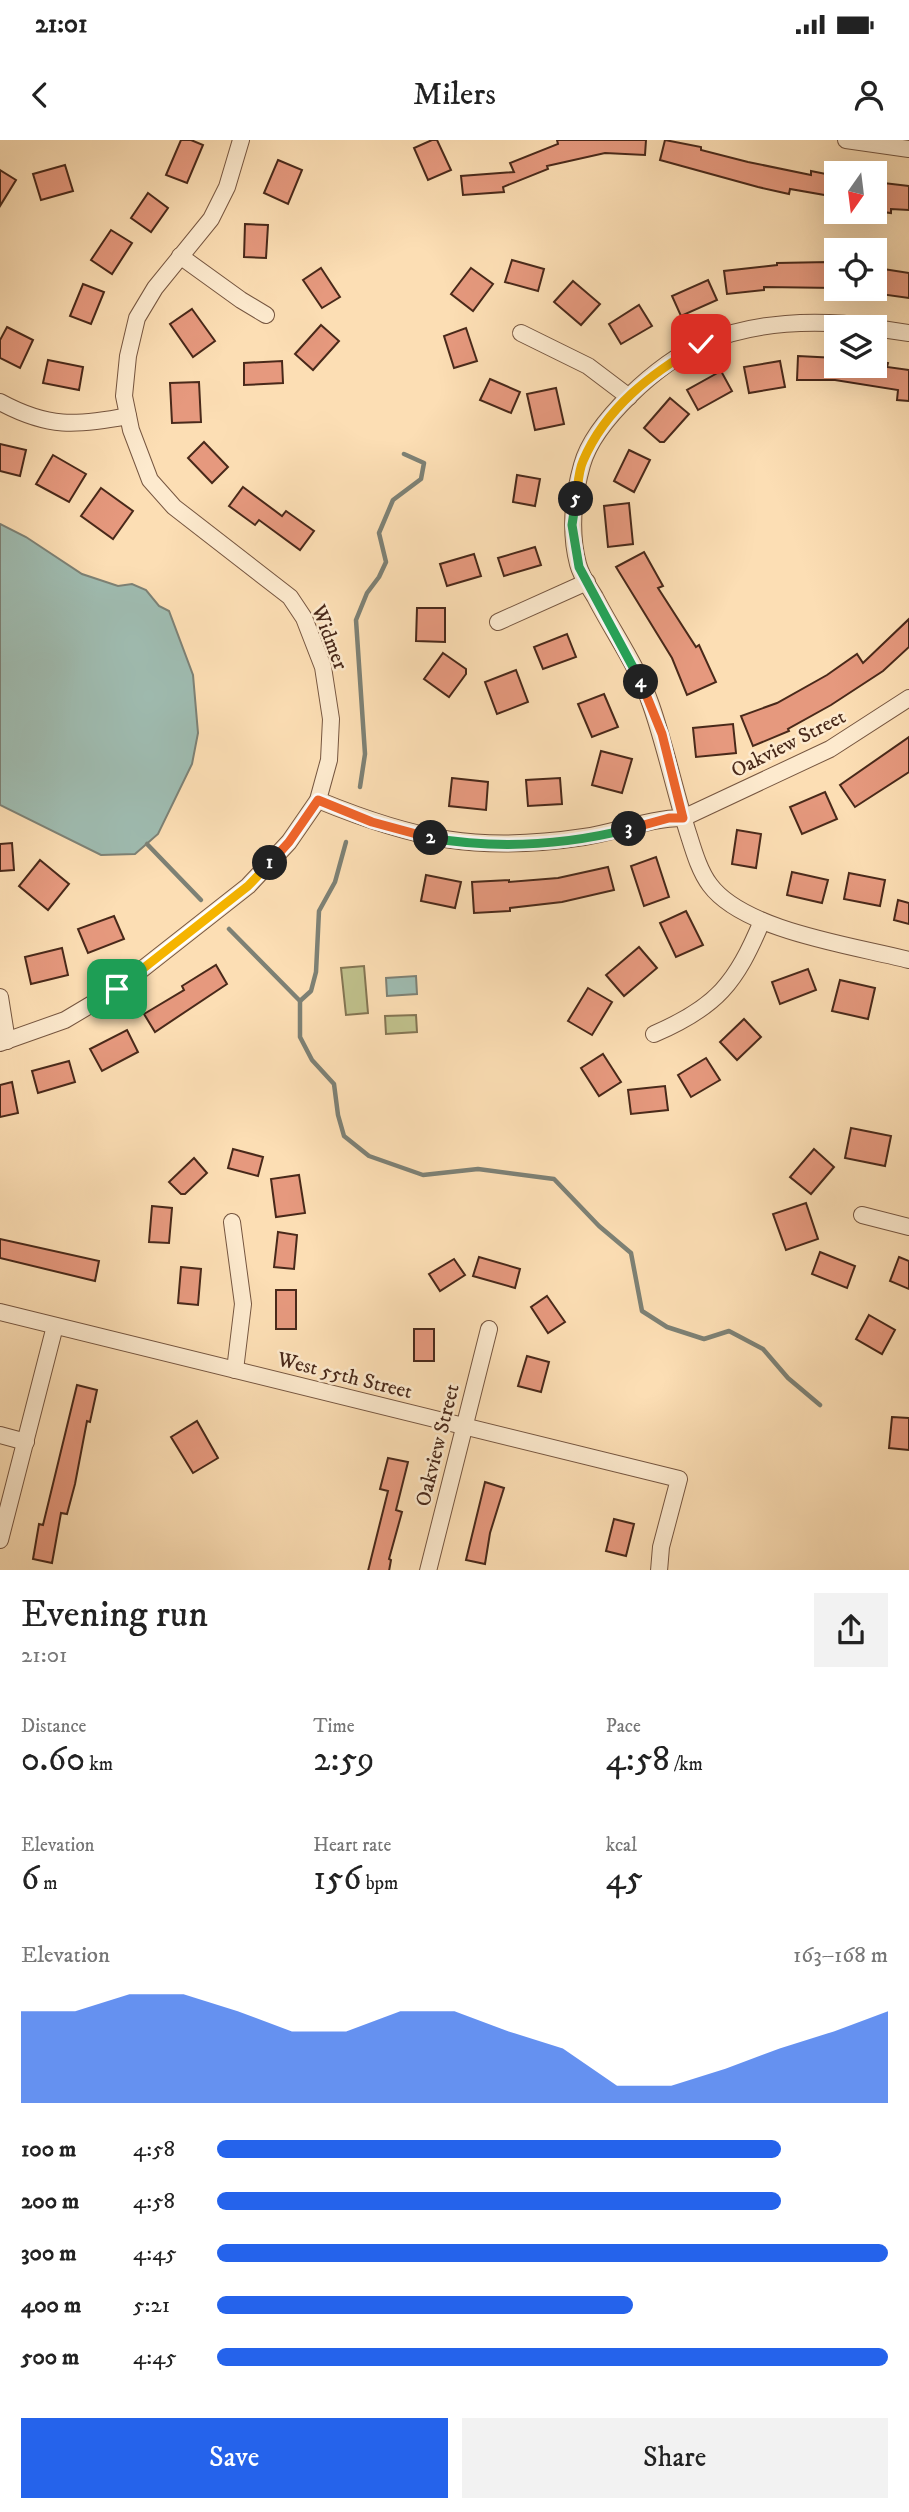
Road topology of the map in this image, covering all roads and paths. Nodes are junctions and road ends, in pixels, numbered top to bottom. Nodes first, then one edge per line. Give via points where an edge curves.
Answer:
1 (241, 140) edge
2 (846, 140) edge
3 (909, 149) edge
4 (180, 256) junction
5 (266, 315) dead end
6 (824, 324) edge
7 (887, 329) edge
8 (521, 333) dead end
9 (909, 333) edge
10 (629, 397) junction
11 (0, 402) edge
12 (128, 416) junction
13 (587, 582) junction
14 (498, 622) dead end
15 (909, 698) edge
16 (318, 800) junction
17 (683, 818) junction
18 (762, 921) junction
19 (909, 960) edge
20 (0, 997) edge
21 (654, 1034) dead end
22 (3, 1042) edge
23 (862, 1215) dead end
24 (232, 1222) dead end
25 (909, 1227) edge
26 (0, 1312) edge
27 (55, 1326) junction
28 (489, 1329) dead end
29 (236, 1370) junction
30 (463, 1426) junction
31 (0, 1435) edge
32 (26, 1442) junction
33 (0, 1540) edge
34 (428, 1570) edge
35 (659, 1570) edge

1 - 4 street, Widmer via 227,187 211,219
2 - 3 street
4 - 5 street
4 - 12 street, Widmer via 137,318 124,396
6 - 10 street via 794,323 741,331 701,344 657,370
7 - 9 street
8 - 10 street via 588,366
10 - 13 street via 610,415 582,463 572,525 579,567
11 - 12 street via 54,423 85,424
12 - 16 street, Widmer via 138,456 150,480 174,507 290,597 304,618 323,667 331,719 329,760
13 - 14 street
13 - 17 street via 648,696
15 - 17 street, Oakview Street via 830,749
16 - 17 street, Oakview Street via 397,830 485,845 553,842
16 - 22 street, Widmer via 289,842 248,886 117,989 65,1020
17 - 18 street via 710,886
18 - 19 street
18 - 21 street via 731,982 687,1020
20 - 22 street
23 - 25 street
24 - 29 street via 243,1304
26 - 27 street, West 55th Street
27 - 29 street, West 55th Street
27 - 32 street
28 - 30 street, Oakview Street
29 - 30 street, West 55th Street
30 - 34 street, Oakview Street
30 - 35 street, West 55th Street via 679,1479
31 - 32 street
32 - 33 street

